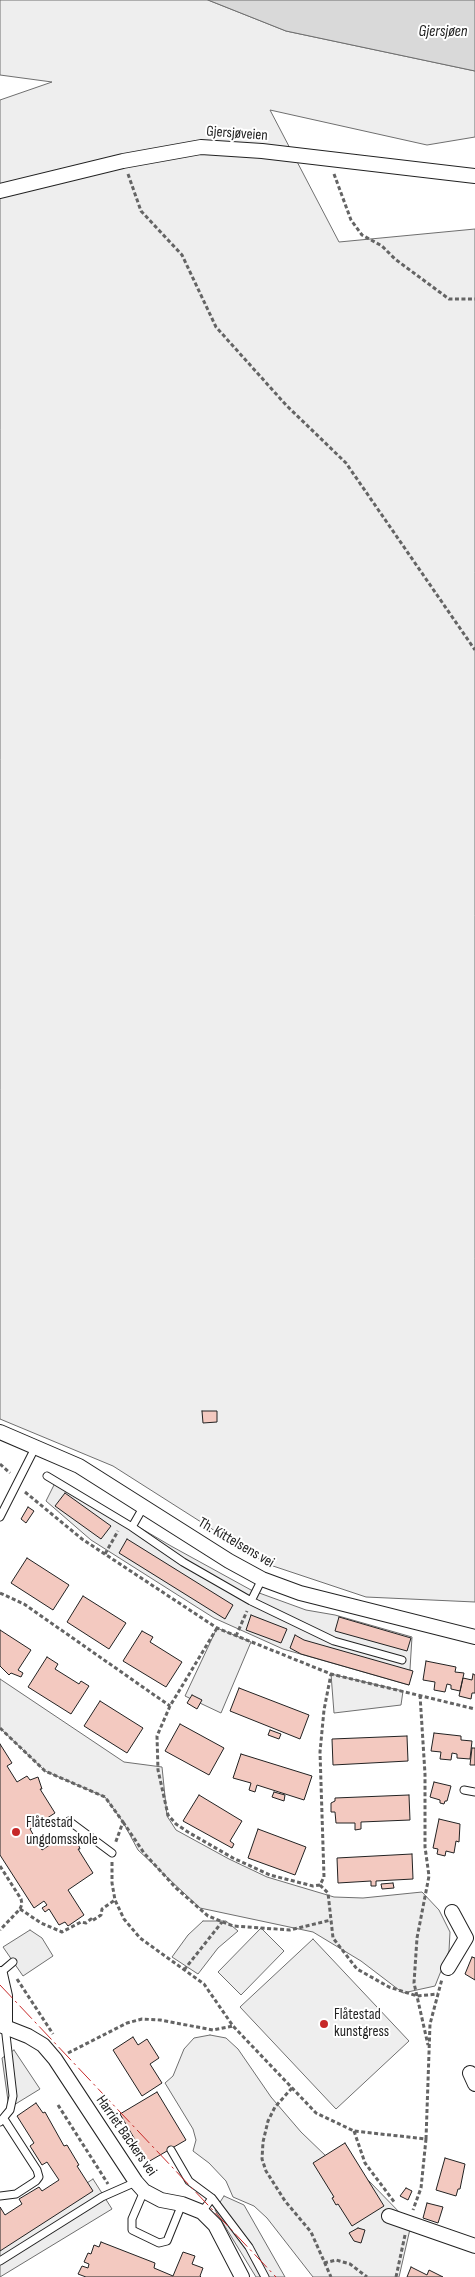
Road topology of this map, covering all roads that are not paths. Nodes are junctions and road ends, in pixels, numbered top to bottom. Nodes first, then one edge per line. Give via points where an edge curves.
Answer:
1 (475, 176) edge
2 (0, 191) edge
3 (0, 1432) edge
4 (35, 1448) junction
5 (47, 1476) dead end
6 (144, 1506) junction
7 (0, 1517) edge
8 (132, 1527) junction
9 (262, 1579) junction
10 (251, 1601) junction
11 (475, 1638) edge
12 (402, 1660) dead end
13 (464, 1790) dead end
14 (475, 1792) edge
15 (69, 1821) dead end
16 (112, 1853) road end
17 (452, 1912) dead end
18 (470, 1938) edge
19 (448, 1968) road end
20 (5, 1969) edge
21 (2, 2025) edge
22 (2, 2121) edge
23 (171, 2150) dead end
24 (140, 2186) junction
25 (0, 2196) edge
26 (212, 2198) junction
27 (182, 2204) junction
28 (202, 2212) junction
29 (389, 2216) dead end
30 (475, 2246) edge
31 (0, 2261) edge
32 (242, 2277) edge
33 (266, 2277) edge

1 - 2 street, Gjersjøveien via 201,147 123,161
3 - 4 street, Th. Kittelsens vei
4 - 6 street, Th. Kittelsens vei via 79,1466
4 - 7 lane
5 - 8 lane
6 - 8 lane
6 - 9 street, Th. Kittelsens vei via 229,1562
8 - 10 lane via 183,1562
9 - 10 lane
9 - 11 street, Th. Kittelsens vei via 300,1593
10 - 12 lane via 334,1641
13 - 14 lane
15 - 16 lane
17 - 18 street
18 - 19 street
20 - 21 street
21 - 22 lane via 13,2096 10,2110
21 - 24 street, Harriet Backers vei via 43,2045
22 - 25 lane via 39,2176 16,2194
23 - 26 lane via 189,2181
24 - 27 street, Harriet Backers vei via 161,2200
24 - 27 lane via 132,2230 159,2243 167,2241
24 - 31 lane via 102,2197
26 - 28 lane
26 - 33 lane via 249,2247
27 - 28 street, Harriet Backers vei
28 - 32 street, Harriet Backers vei via 215,2225
29 - 30 street

